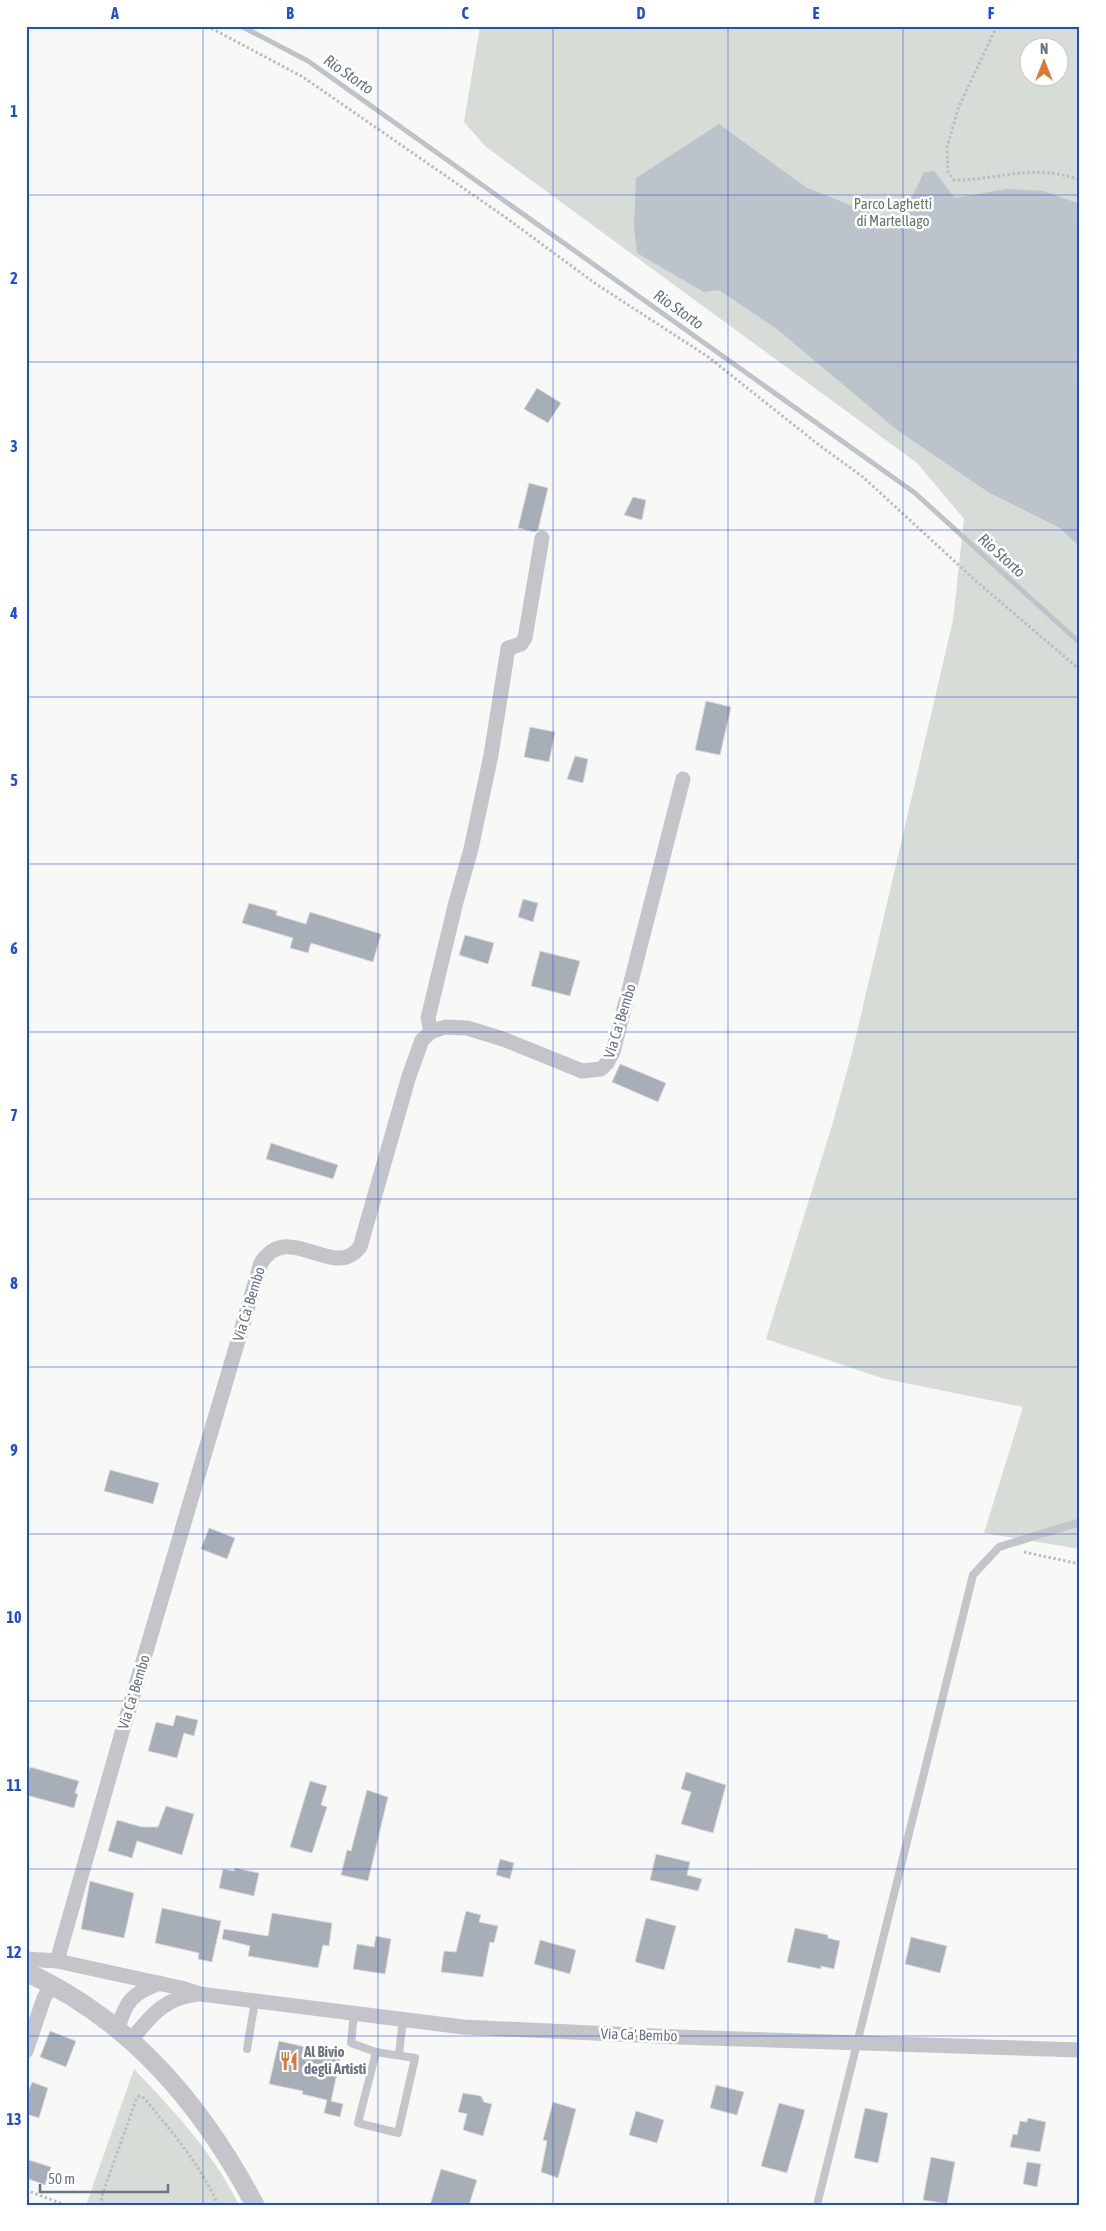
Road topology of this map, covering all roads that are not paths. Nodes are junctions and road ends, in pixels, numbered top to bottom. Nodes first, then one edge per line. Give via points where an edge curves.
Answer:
1 (542, 538) dead end
2 (683, 779) dead end
3 (430, 1032) junction
4 (1080, 1522) edge
5 (26, 1959) edge
6 (57, 1961) junction
7 (26, 1972) edge
8 (160, 1983) junction
9 (52, 1984) junction
10 (200, 1994) junction
11 (255, 2001) junction
12 (354, 2013) junction
13 (402, 2019) junction
14 (124, 2034) junction
15 (858, 2042) junction
16 (247, 2048) dead end
17 (1080, 2050) edge
18 (26, 2051) edge
19 (376, 2052) junction
20 (399, 2055) junction
21 (255, 2205) edge
22 (816, 2205) edge

1 - 3 street via 525,638 521,644 508,648 491,755 471,849 428,1018
2 - 3 street, Via Ca' Bembo via 613,1052 601,1069 582,1071 467,1028 445,1027
3 - 6 street, Via Ca' Bembo via 422,1040 409,1076 360,1246 349,1257 339,1258 284,1246 267,1254 261,1263
4 - 15 lane via 999,1547 973,1575
5 - 6 street, Via Ca' Bembo
6 - 8 street, Via Ca' Bembo
7 - 9 street
8 - 10 street, Via Ca' Bembo
8 - 14 street via 142,1990 126,2004
9 - 14 street via 85,2003
9 - 18 street
10 - 11 street, Via Ca' Bembo
10 - 14 street, Via Ca' Bembo via 167,2002
11 - 12 street, Via Ca' Bembo
11 - 16 lane
12 - 13 street, Via Ca' Bembo
12 - 19 lane via 350,2044
13 - 15 street, Via Ca' Bembo via 463,2027
13 - 20 lane
14 - 21 street via 198,2111
15 - 17 street, Via Ca' Bembo
15 - 22 lane
19 - 20 lane
19 - 20 lane via 358,2123 398,2133 416,2058

